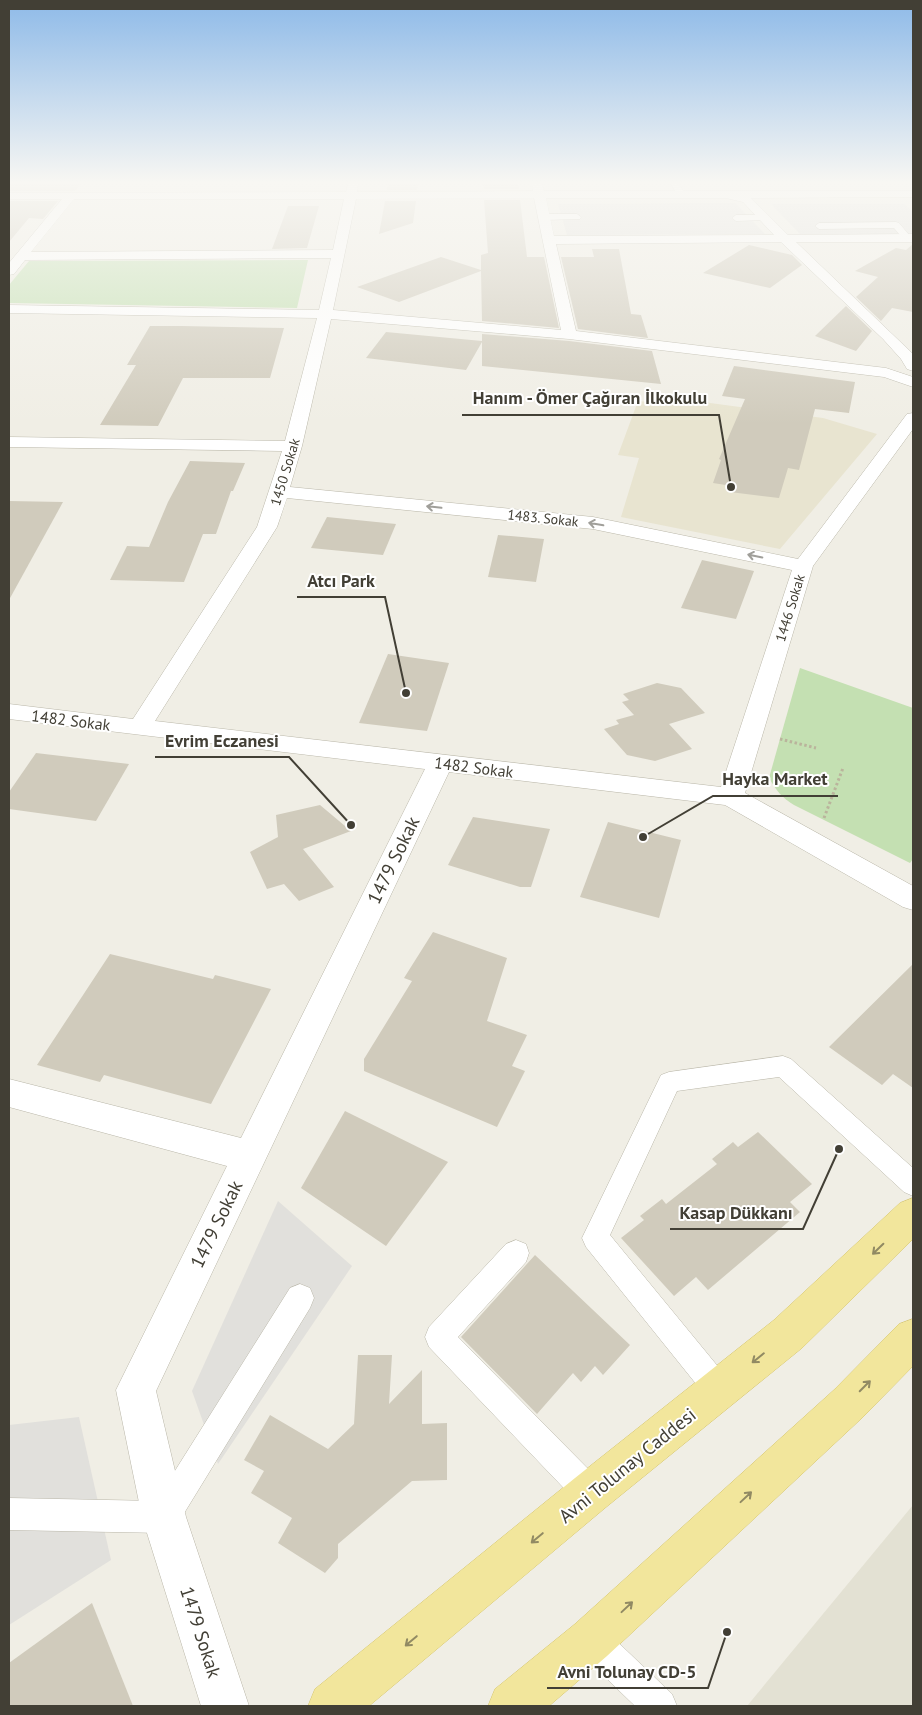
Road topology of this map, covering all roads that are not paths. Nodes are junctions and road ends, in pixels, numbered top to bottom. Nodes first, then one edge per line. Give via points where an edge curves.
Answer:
1 (335, 264) edge
2 (553, 264) edge
3 (812, 264) edge
4 (9, 309) edge
5 (326, 314) junction
6 (569, 335) junction
7 (913, 366) edge
8 (913, 382) edge
9 (913, 418) edge
10 (9, 442) edge
11 (293, 446) junction
12 (280, 492) junction
13 (802, 566) junction
14 (9, 712) edge
15 (139, 728) junction
16 (440, 763) junction
17 (731, 797) junction
18 (913, 899) edge
19 (9, 1093) edge
20 (248, 1156) junction
21 (913, 1184) edge
22 (913, 1215) edge
23 (516, 1253) dead end
24 (300, 1298) dead end
25 (913, 1338) edge
26 (719, 1390) junction
27 (590, 1493) junction
28 (9, 1514) edge
29 (164, 1517) junction
30 (591, 1640) junction
31 (225, 1706) edge
32 (332, 1706) edge
33 (512, 1706) edge
34 (660, 1706) edge

1 - 5 street, 1450 Sokak
2 - 6 street
3 - 7 street via 888,336
4 - 5 street
5 - 6 street
5 - 11 street, 1450 Sokak
6 - 8 street via 886,373
9 - 13 street, 1446 Sokak
10 - 11 street
11 - 12 street, 1450 Sokak
13 -> 12 street, 1483. Sokak via 593,523
12 - 15 street, 1450 Sokak via 267,527
13 - 17 street, 1446 Sokak
14 - 15 street, 1482 Sokak
15 - 16 street, 1482 Sokak
16 - 17 street, 1482 Sokak
16 - 20 street, 1479 Sokak
17 - 18 street, 1482 Sokak
19 - 20 street
20 - 29 street, 1479 Sokak via 136,1390
21 - 26 lane via 783,1066 669,1082 595,1238
22 -> 26 main road, Avni Tolunay Caddesi via 788,1334
23 - 27 lane via 439,1337
24 - 29 lane
30 -> 25 main road via 849,1403
26 - 27 main road, Avni Tolunay Caddesi
27 -> 32 main road, Avni Tolunay Caddesi
28 - 29 lane
29 - 31 street, 1479 Sokak
30 - 33 main road
30 - 34 lane

